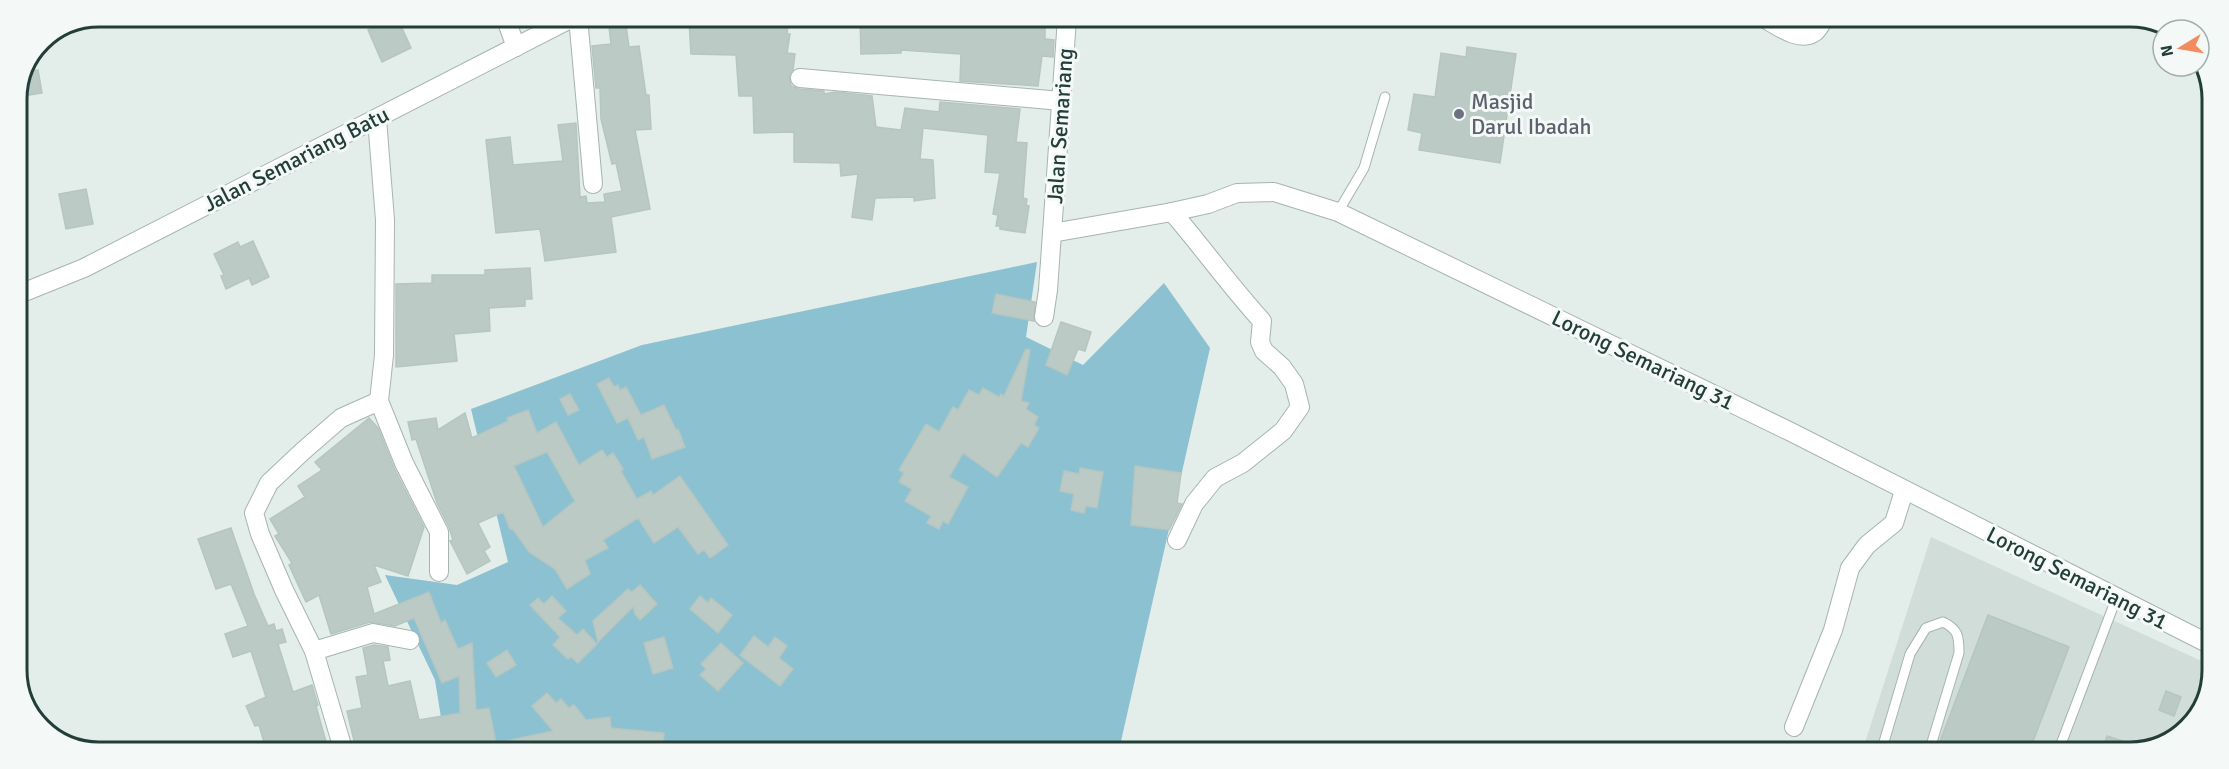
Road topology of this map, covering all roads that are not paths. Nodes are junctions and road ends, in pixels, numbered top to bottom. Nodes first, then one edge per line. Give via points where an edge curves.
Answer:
1 (509, 27) edge
2 (557, 27) edge
3 (577, 27) edge
4 (1066, 27) edge
5 (1778, 27) edge
6 (1819, 27) edge
7 (516, 47) junction
8 (800, 78) dead end
9 (1385, 97) dead end
10 (1061, 101) junction
11 (377, 119) junction
12 (593, 184) dead end
13 (1172, 212) junction
14 (1338, 212) junction
15 (1052, 233) junction
16 (27, 291) edge
17 (1044, 317) dead end
18 (379, 401) junction
19 (1904, 491) junction
20 (1177, 540) dead end
21 (439, 572) dead end
22 (2116, 599) junction
23 (410, 640) dead end
24 (2202, 641) edge
25 (314, 651) junction
26 (1794, 727) dead end
27 (341, 742) edge
28 (1884, 742) edge
29 (1932, 742) edge
30 (2062, 742) edge

1 - 7 street
2 - 7 street, Jalan Semariang Batu
3 - 12 street
4 - 10 street, Jalan Semariang
5 - 6 street via 1802,36
7 - 11 street, Jalan Semariang Batu
8 - 10 street
9 - 14 lane via 1364,168
10 - 15 street, Jalan Semariang
11 - 16 street, Jalan Semariang Batu via 84,268
11 - 18 street via 385,220 384,355
13 - 14 street, Lorong Semariang 31 via 1238,193 1274,192
13 - 15 street, Lorong Semariang 31
13 - 20 street via 1262,321 1260,342 1264,351 1294,384 1300,406 1283,430 1244,463 1215,478 1194,504
14 - 19 street, Lorong Semariang 31
15 - 17 street, Jalan Semariang
18 - 21 street via 404,463 439,532
18 - 25 street via 341,418 303,451 269,483 254,513 284,590
19 - 22 street, Lorong Semariang 31
19 - 26 street via 1894,523 1867,545 1850,568 1833,630
22 - 24 street, Lorong Semariang 31
22 - 30 lane
23 - 25 street via 373,633
25 - 27 street
28 - 29 lane via 1910,654 1926,628 1943,622 1953,627 1959,639 1959,653

